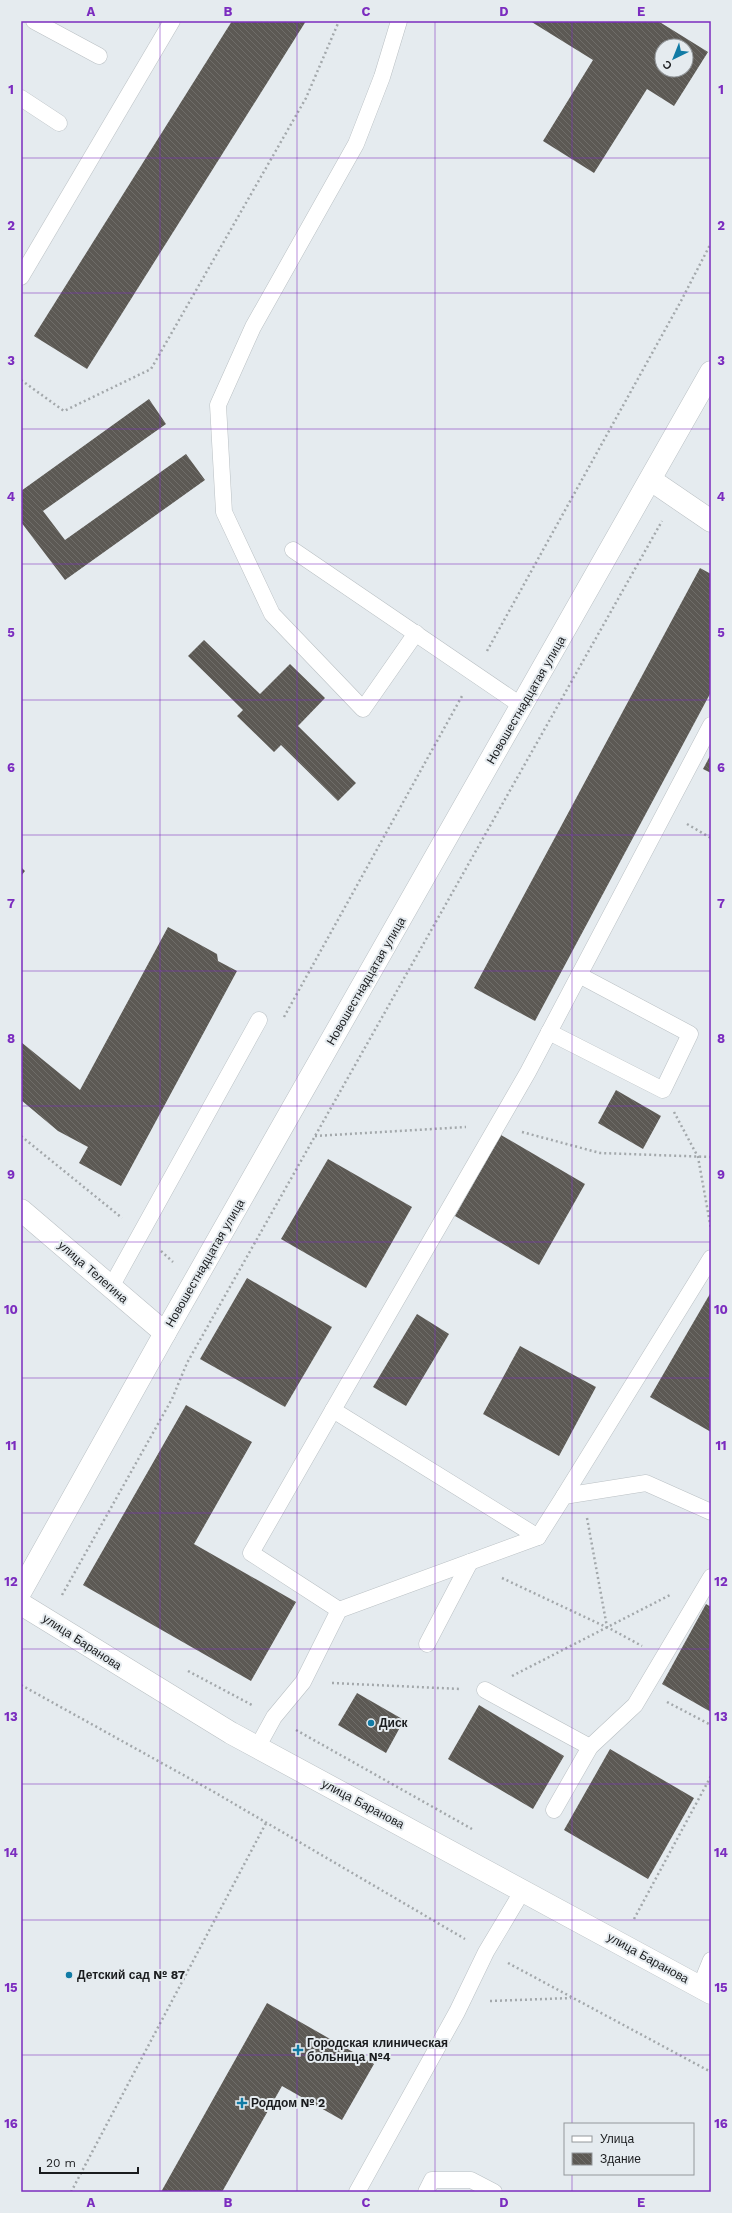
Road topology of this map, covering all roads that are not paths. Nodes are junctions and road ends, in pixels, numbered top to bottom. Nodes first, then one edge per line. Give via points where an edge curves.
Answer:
1 (34, 21) edge
2 (172, 21) edge
3 (399, 21) edge
4 (99, 56) dead end
5 (21, 98) edge
6 (59, 123) dead end
7 (21, 277) edge
8 (711, 372) edge
9 (651, 480) junction
10 (711, 521) edge
11 (293, 550) dead end
12 (416, 633) junction
13 (522, 706) junction
14 (711, 725) edge
15 (580, 975) junction
16 (259, 1020) dead end
17 (549, 1032) junction
18 (21, 1210) edge
19 (711, 1258) edge
20 (111, 1287) junction
21 (165, 1333) junction
22 (333, 1410) junction
23 (564, 1496) junction
24 (711, 1512) edge
25 (538, 1537) junction
26 (470, 1562) junction
27 (711, 1577) edge
28 (21, 1591) edge
29 (21, 1604) edge
30 (339, 1610) junction
31 (426, 1644) dead end
32 (485, 1690) road end
33 (590, 1747) junction
34 (257, 1748) junction
35 (554, 1810) dead end
36 (523, 1890) junction
37 (711, 1960) edge
38 (706, 1990) edge
39 (357, 2192) edge
40 (426, 2192) edge
41 (494, 2192) edge

1 - 4 lane
2 - 7 lane
3 - 12 lane via 382,77 356,144 252,327 218,405 224,512 272,614 363,709
5 - 6 lane
8 - 9 street, Новошестнадцатая улица
9 - 10 street
9 - 13 street, Новошестнадцатая улица
11 - 12 lane
12 - 13 lane
13 - 21 street, Новошестнадцатая улица
14 - 15 lane
15 - 17 lane
15 - 17 lane via 690,1034 663,1090
16 - 20 lane
17 - 22 lane
18 - 20 street, улица Телегина
19 - 23 lane
20 - 21 street, улица Телегина
21 - 28 street, Новошестнадцатая улица
22 - 25 lane
22 - 30 lane via 252,1553
23 - 24 lane via 646,1483
23 - 25 lane
25 - 26 lane
26 - 30 lane
26 - 31 lane
27 - 33 lane via 635,1705
29 - 34 street, улица Баранова
30 - 34 lane via 303,1682 274,1717
32 - 33 lane
33 - 35 lane
34 - 36 street, улица Баранова
36 - 38 street, улица Баранова
36 - 39 lane via 486,1952 462,2002
37 - 38 lane
40 - 41 lane via 432,2180 471,2180

